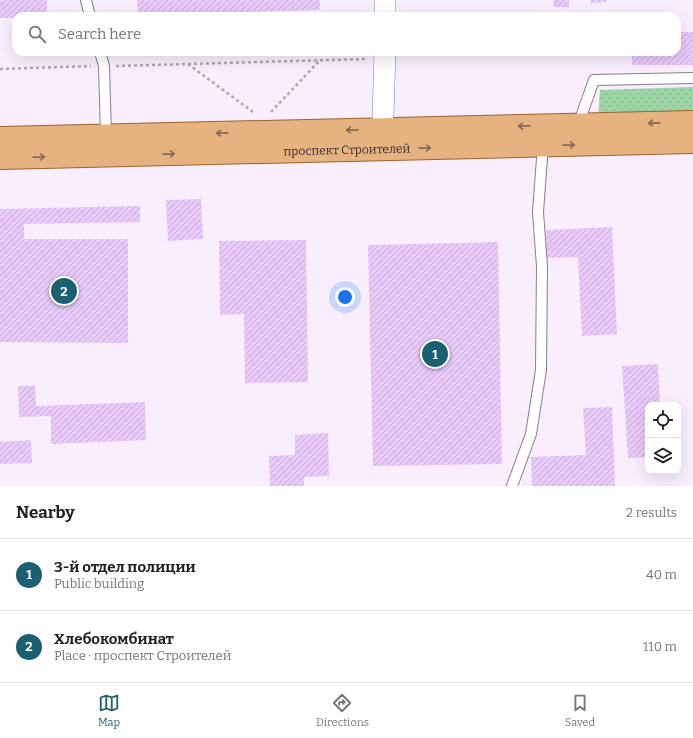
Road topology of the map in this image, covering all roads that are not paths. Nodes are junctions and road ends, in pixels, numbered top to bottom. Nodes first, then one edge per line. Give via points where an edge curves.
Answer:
1 (86, 0) edge
2 (386, 0) edge
3 (89, 12) edge
4 (385, 12) edge
5 (101, 56) edge
6 (385, 56) edge
7 (693, 78) edge
8 (693, 122) edge
9 (578, 125) junction
10 (106, 135) junction
11 (0, 138) edge
12 (382, 139) junction
13 (693, 142) edge
14 (544, 145) junction
15 (0, 158) edge
16 (512, 486) edge

1 - 3 lane
2 - 4 street
5 - 10 lane via 104,66
6 - 12 street
7 - 9 lane via 594,80
8 -> 9 main road, проспект Строителей
9 -> 12 main road, проспект Строителей
10 - 11 main road, проспект Строителей
12 -> 10 main road, проспект Строителей
12 -> 14 main road, проспект Строителей
15 -> 12 main road, проспект Строителей
14 -> 13 main road, проспект Строителей
14 - 16 lane via 538,212 542,266 541,370 531,434

